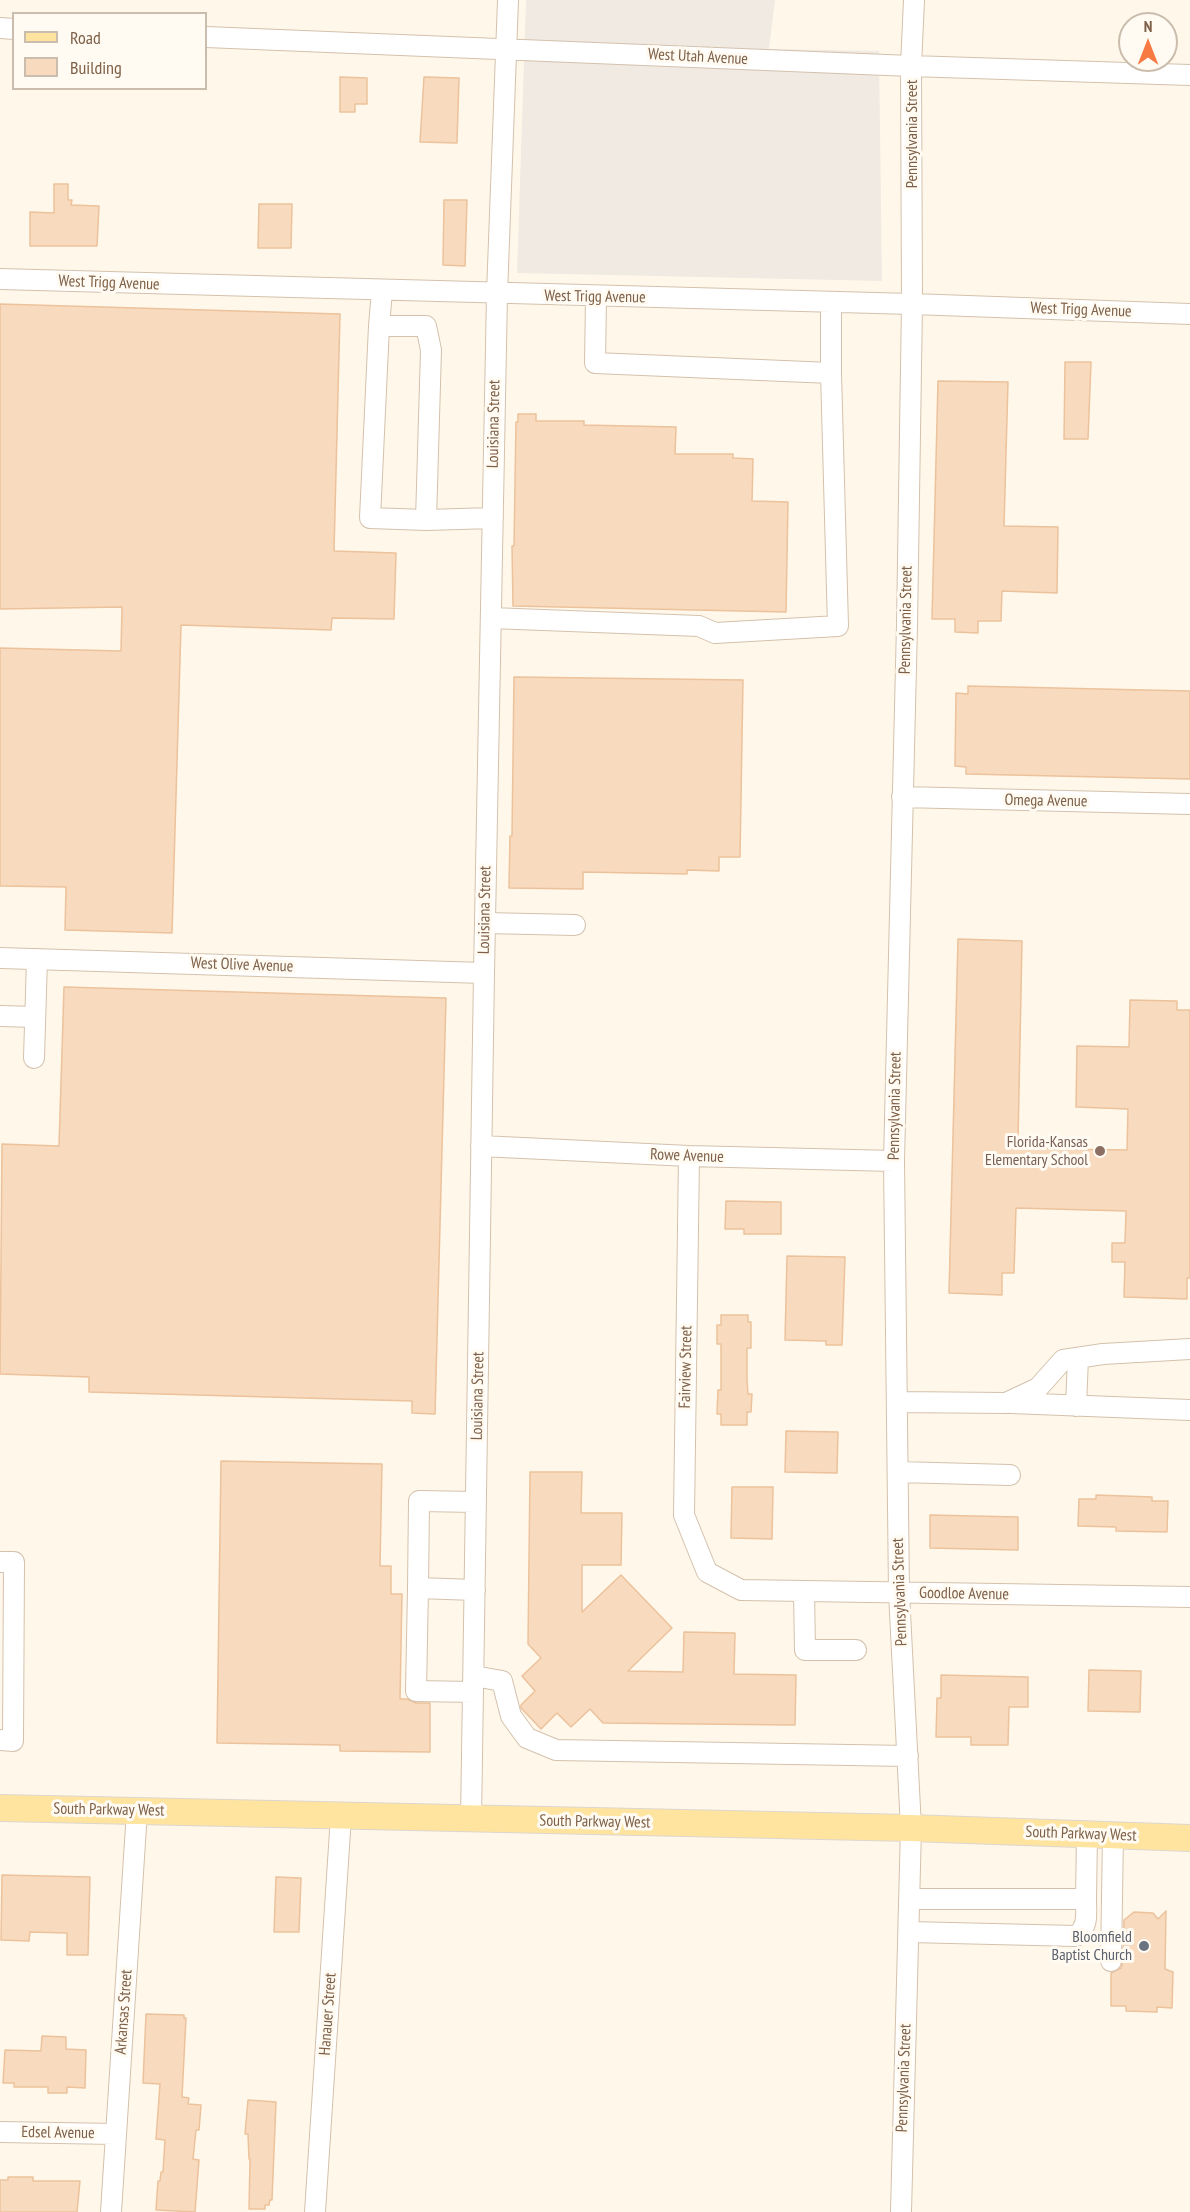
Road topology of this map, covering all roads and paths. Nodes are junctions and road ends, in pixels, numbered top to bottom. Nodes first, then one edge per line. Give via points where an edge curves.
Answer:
1 (508, 0) edge
2 (914, 0) edge
3 (207, 37) edge
4 (507, 49) junction
5 (911, 66) junction
6 (1190, 75) edge
7 (0, 279) edge
8 (382, 291) junction
9 (497, 294) junction
10 (596, 297) junction
11 (831, 303) junction
12 (912, 304) junction
13 (1190, 314) edge
14 (380, 326) junction
15 (831, 373) junction
16 (492, 518) junction
17 (426, 520) junction
18 (491, 618) junction
19 (902, 798) junction
20 (1190, 804) edge
21 (485, 923) junction
22 (575, 925) dead end
23 (0, 958) edge
24 (37, 959) junction
25 (484, 973) junction
26 (0, 1016) edge
27 (35, 1017) junction
28 (34, 1058) dead end
29 (481, 1146) junction
30 (689, 1156) junction
31 (894, 1161) junction
32 (1190, 1349) edge
33 (1078, 1358) junction
34 (897, 1402) junction
35 (1006, 1403) junction
36 (1076, 1406) junction
37 (1190, 1410) edge
38 (898, 1472) junction
39 (1010, 1475) dead end
40 (476, 1502) junction
41 (7, 1562) edge
42 (707, 1572) joint
43 (418, 1588) junction
44 (475, 1590) junction
45 (804, 1591) junction
46 (899, 1593) junction
47 (1190, 1597) edge
48 (856, 1650) dead end
49 (473, 1684) junction
50 (7, 1741) edge
51 (908, 1756) junction
52 (0, 1808) edge
53 (137, 1811) junction
54 (341, 1816) junction
55 (471, 1820) junction
56 (911, 1828) junction
57 (1087, 1834) junction
58 (1113, 1835) junction
59 (1190, 1838) edge
60 (909, 1899) junction
61 (1086, 1899) junction
62 (909, 1932) junction
63 (1111, 1961) dead end
64 (0, 2132) edge
65 (116, 2134) junction
66 (111, 2212) edge
67 (315, 2212) edge
68 (901, 2212) edge

1 - 4 street, Louisiana Street
2 - 5 street, Pennsylvania Street
3 - 4 street, West Utah Avenue
4 - 5 street, West Utah Avenue
4 - 9 street, Louisiana Street
5 - 6 street, West Utah Avenue
5 - 12 street, Pennsylvania Street
7 - 8 street, West Trigg Avenue
8 - 9 street, West Trigg Avenue
8 - 14 street
9 - 10 street, West Trigg Avenue
9 - 16 street, Louisiana Street
10 - 11 street, West Trigg Avenue
10 - 15 street via 595,363
11 - 12 street, West Trigg Avenue
11 - 15 street
12 - 13 street, West Trigg Avenue
12 - 19 street, Pennsylvania Street
14 - 17 street via 426,326 431,350
14 - 17 street via 370,518
15 - 18 street via 838,626 715,633 699,626
16 - 17 street
16 - 18 street, Louisiana Street
18 - 21 street, Louisiana Street
19 - 20 street, Omega Avenue
19 - 31 street, Pennsylvania Street
21 - 22 street
21 - 25 street, Louisiana Street
23 - 24 street, West Olive Avenue
24 - 25 street, West Olive Avenue
24 - 27 street
25 - 29 street, Louisiana Street
26 - 27 street
27 - 28 street
29 - 30 street, Rowe Avenue
29 - 40 street, Louisiana Street
30 - 31 street, Rowe Avenue
30 - 42 street, Fairview Street via 684,1515
31 - 34 street, Pennsylvania Street
32 - 33 street
33 - 35 street via 1063,1360 1038,1388
33 - 36 street
34 - 35 street
34 - 38 street, Pennsylvania Street
35 - 36 street
36 - 37 street
38 - 39 street
38 - 46 street, Pennsylvania Street
40 - 43 street via 419,1502
40 - 44 street, Louisiana Street
41 - 50 street
42 - 45 street, Goodloe Avenue via 741,1590
43 - 44 street
43 - 49 street via 416,1690
44 - 49 street, Louisiana Street
45 - 46 street, Goodloe Avenue
45 - 48 street via 805,1650
46 - 47 street, Goodloe Avenue
46 - 51 street, Pennsylvania Street
49 - 51 street via 502,1681 511,1716 526,1738 556,1750
49 - 55 street, Louisiana Street
51 - 56 street, Pennsylvania Street
52 - 53 main road, South Parkway West
53 - 54 main road, South Parkway West
53 - 65 street, Arkansas Street
54 - 55 main road, South Parkway West
54 - 67 street, Hanauer Street
55 - 56 main road, South Parkway West
56 - 57 main road, South Parkway West
56 - 60 street, Pennsylvania Street
57 - 58 main road, South Parkway West
57 - 61 street
58 - 59 main road, South Parkway West
58 - 63 street
60 - 61 street
60 - 62 street, Pennsylvania Street
61 - 62 street via 1086,1922 1076,1936
62 - 68 street, Pennsylvania Street
64 - 65 street, Edsel Avenue
65 - 66 street, Arkansas Street

